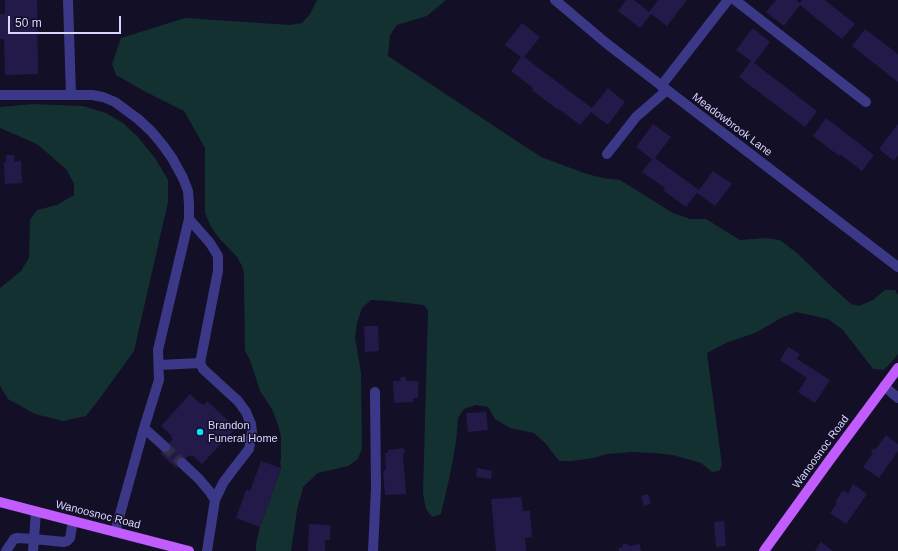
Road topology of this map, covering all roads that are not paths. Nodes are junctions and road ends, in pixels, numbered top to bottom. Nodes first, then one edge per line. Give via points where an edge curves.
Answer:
1 (68, 0) edge
2 (554, 0) edge
3 (728, 0) edge
4 (735, 0) edge
5 (664, 88) junction
6 (0, 95) edge
7 (71, 95) junction
8 (866, 102) dead end
9 (607, 154) dead end
10 (189, 219) junction
11 (898, 267) edge
12 (200, 363) junction
13 (159, 365) junction
14 (898, 368) edge
15 (884, 386) junction
16 (375, 392) dead end
17 (898, 398) edge
18 (144, 428) junction
19 (165, 447) tunnel mouth
20 (182, 463) tunnel mouth
21 (215, 500) junction
22 (0, 502) edge
23 (36, 512) junction
24 (73, 521) junction
25 (115, 532) junction
26 (34, 538) junction
27 (6, 551) edge
28 (33, 551) edge
29 (189, 551) edge
30 (207, 551) edge
31 (373, 551) edge
32 (764, 551) edge

1 - 7 street
2 - 5 street, Meadowbrook Lane
3 - 5 street
4 - 8 street
5 - 9 street via 636,117
5 - 11 street, Meadowbrook Lane
6 - 7 street
7 - 10 street via 92,95 115,102 151,131 172,158 183,178 188,191
10 - 12 street via 218,256 218,271
10 - 13 street via 158,350
12 - 13 street
12 - 21 street via 203,369 238,401 246,412 252,432 249,448 223,483
13 - 18 street via 160,380
14 - 15 main road, Wanoosnoc Road
15 - 17 street
15 - 32 main road, Wanoosnoc Road
16 - 31 street via 376,488
18 - 19 street
18 - 25 street
20 - 21 street via 199,479
21 - 30 street
22 - 23 main road, Wanoosnoc Road
23 - 24 main road, Wanoosnoc Road
23 - 26 street
24 - 25 main road, Wanoosnoc Road
24 - 26 street via 70,538 67,541
25 - 29 main road, Wanoosnoc Road
26 - 27 street via 14,540
26 - 28 street

